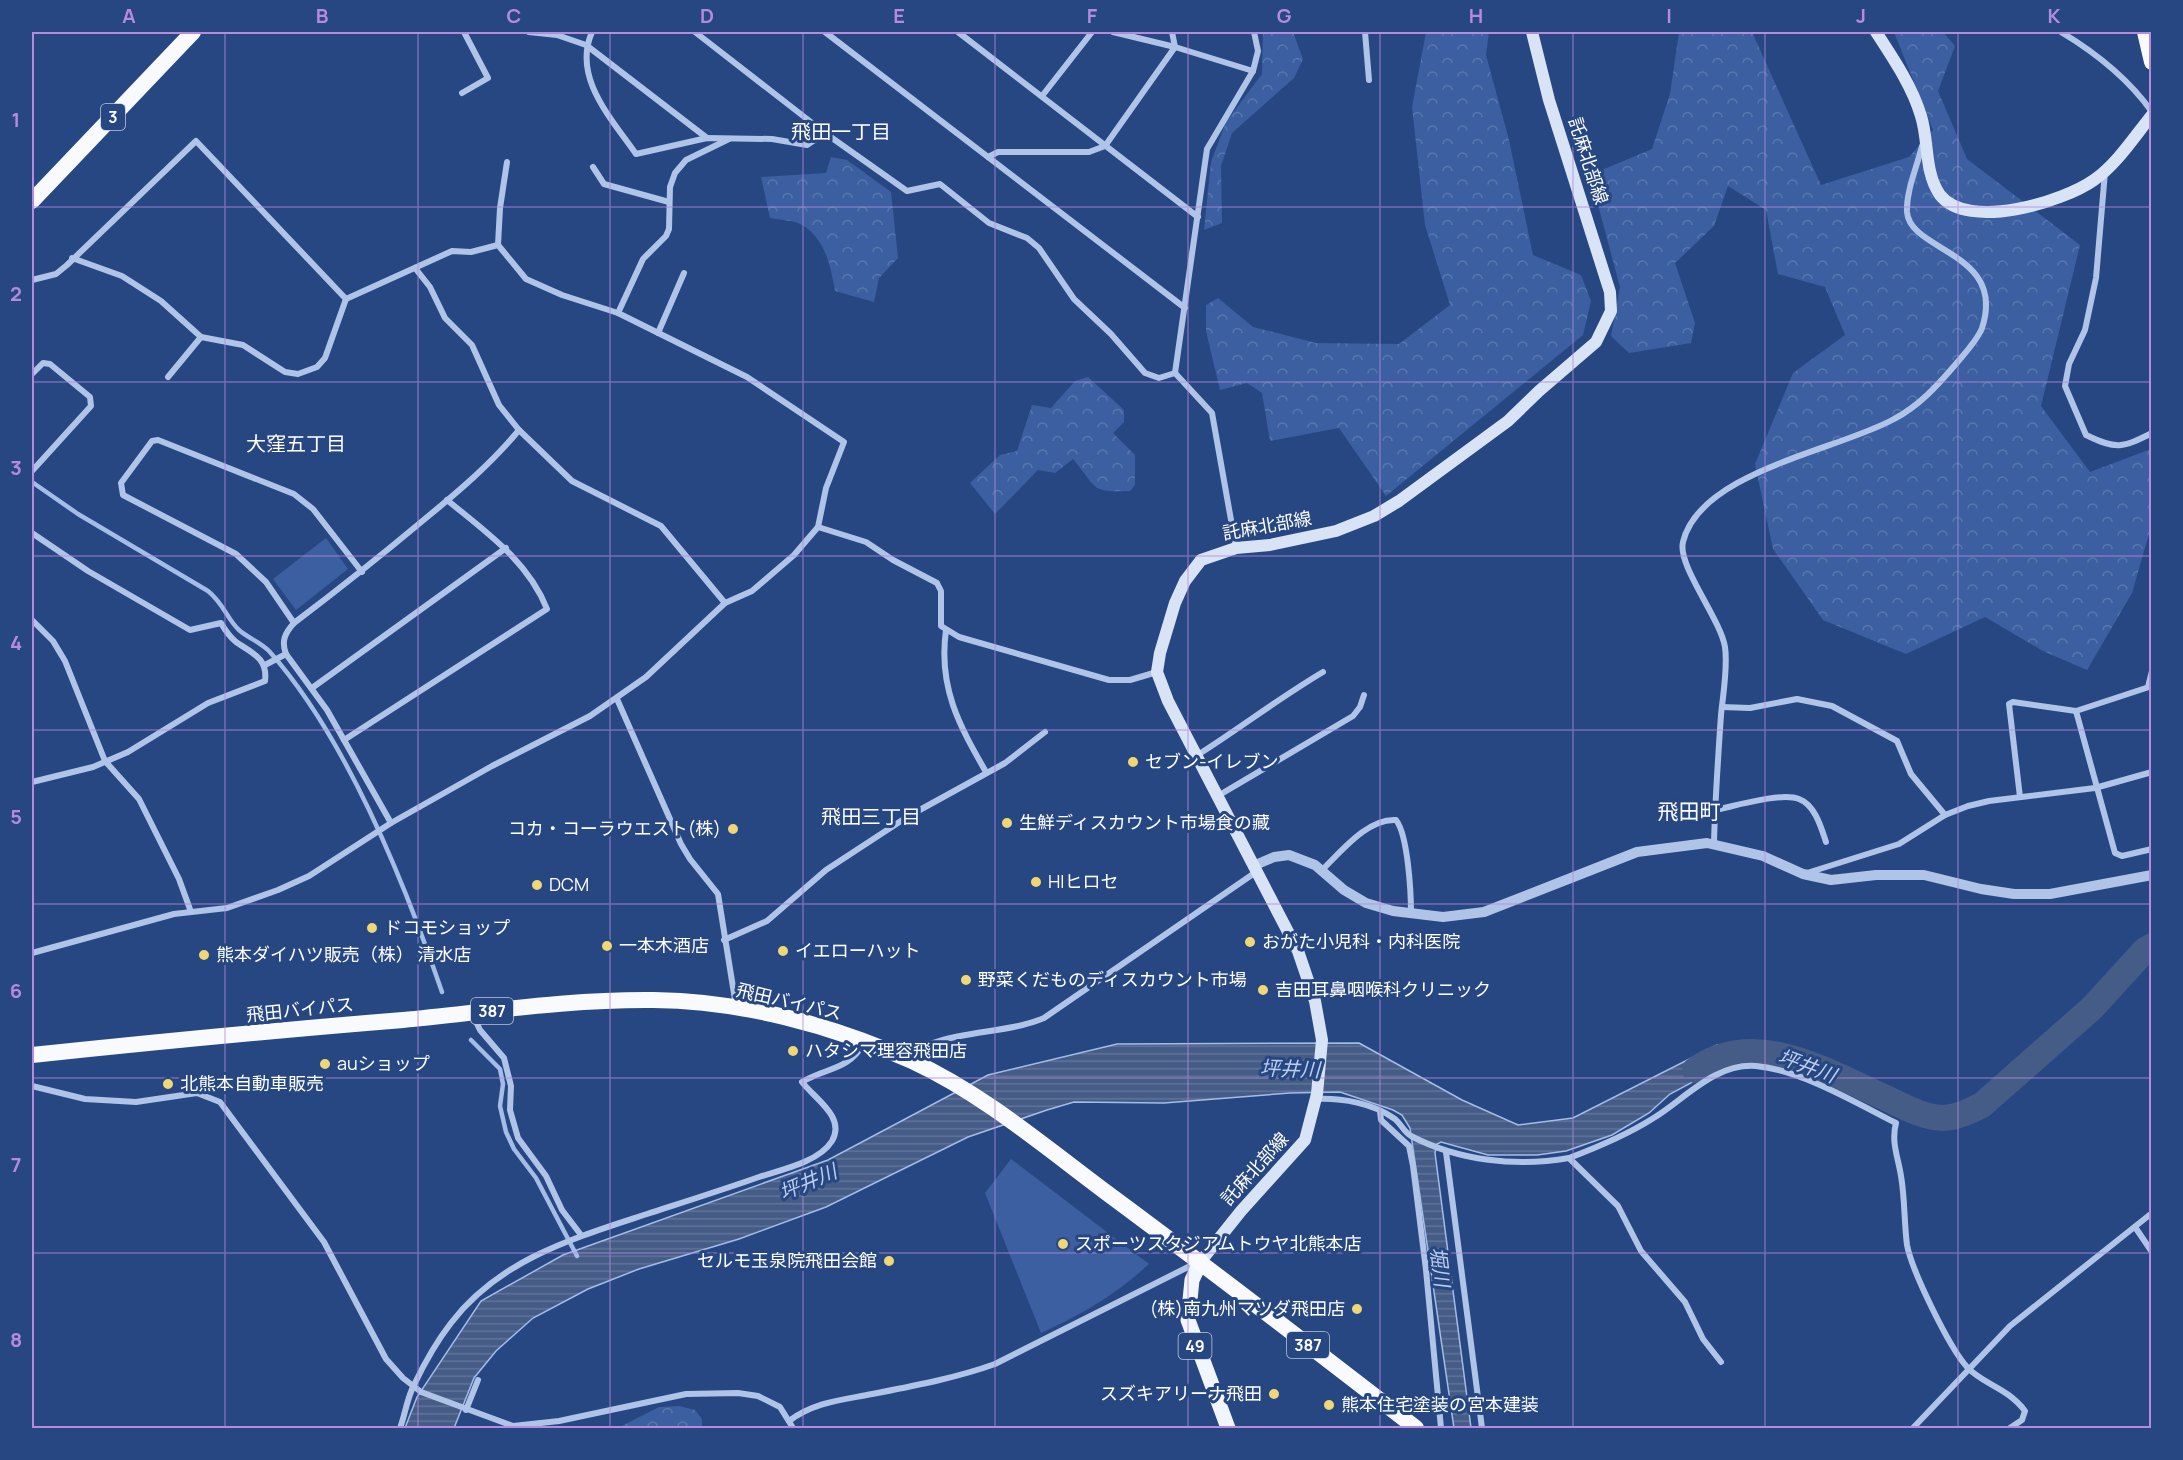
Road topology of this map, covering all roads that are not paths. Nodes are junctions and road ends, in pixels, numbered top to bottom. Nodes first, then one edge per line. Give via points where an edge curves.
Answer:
1 (193, 32) edge
2 (464, 32) edge
3 (529, 32) edge
4 (592, 32) edge
5 (696, 32) edge
6 (825, 32) edge
7 (958, 32) edge
8 (1092, 32) edge
9 (1113, 32) edge
10 (1172, 32) edge
11 (1254, 32) edge
12 (1365, 32) edge
13 (1532, 32) edge
14 (1875, 32) edge
15 (2061, 32) edge
16 (2145, 32) edge
17 (586, 45) junction
18 (1175, 47) junction
19 (2151, 62) edge
20 (1253, 71) junction
21 (1369, 80) dead end
22 (462, 93) dead end
23 (1042, 96) junction
24 (2151, 114) edge
25 (1925, 131) junction
26 (825, 133) junction
27 (707, 138) junction
28 (730, 138) junction
29 (1105, 146) junction
30 (988, 157) junction
31 (507, 162) dead end
32 (593, 167) dead end
33 (2105, 171) junction
34 (32, 201) edge
35 (669, 202) junction
36 (1198, 217) junction
37 (498, 245) junction
38 (72, 258) junction
39 (415, 268) junction
40 (684, 273) dead end
41 (32, 280) edge
42 (346, 299) junction
43 (1185, 308) junction
44 (618, 313) junction
45 (658, 333) junction
46 (201, 337) junction
47 (1175, 373) junction
48 (32, 374) edge
49 (168, 377) dead end
50 (519, 430) junction
51 (2151, 433) edge
52 (32, 471) edge
53 (447, 500) junction
54 (818, 527) junction
55 (32, 534) edge
56 (506, 548) junction
57 (1236, 548) junction
58 (362, 572) junction
59 (725, 603) junction
60 (32, 620) edge
61 (294, 622) junction
62 (946, 630) junction
63 (284, 655) junction
64 (267, 663) junction
65 (2151, 671) edge
66 (1157, 672) junction
67 (1323, 672) dead end
68 (2150, 686) edge
69 (312, 688) junction
70 (1364, 695) dead end
71 (617, 699) junction
72 (1722, 707) junction
73 (2076, 711) junction
74 (1045, 732) dead end
75 (344, 740) junction
76 (1196, 756) junction
77 (105, 761) junction
78 (986, 772) junction
79 (2151, 772) edge
80 (32, 782) edge
81 (2095, 788) junction
82 (2020, 796) junction
83 (1216, 797) junction
84 (1715, 810) junction
85 (1945, 815) junction
86 (391, 823) junction
87 (1826, 842) dead end
88 (1714, 843) junction
89 (2151, 849) edge
90 (1254, 869) junction
91 (1321, 871) junction
92 (1803, 874) junction
93 (2151, 875) edge
94 (191, 912) junction
95 (1411, 913) junction
96 (724, 940) junction
97 (32, 953) edge
98 (737, 1008) junction
99 (471, 1013) junction
100 (864, 1042) junction
101 (32, 1055) edge
102 (906, 1058) junction
103 (32, 1086) edge
104 (1317, 1096) junction
105 (1380, 1111) junction
106 (1443, 1150) junction
107 (1569, 1158) junction
108 (2151, 1213) edge
109 (2135, 1227) junction
110 (581, 1235) junction
111 (2151, 1252) edge
112 (1201, 1261) junction
113 (1722, 1362) dead end
114 (1968, 1369) junction
115 (478, 1380) dead end
116 (413, 1387) junction
117 (463, 1408) junction
118 (789, 1421) junction
119 (400, 1428) edge
120 (793, 1428) edge
121 (1228, 1428) edge
122 (1416, 1428) edge
123 (1441, 1428) edge
124 (1482, 1428) edge
125 (1913, 1428) edge
126 (2010, 1428) edge

1 - 34 highway, 3
2 - 22 street via 488,78
3 - 17 street via 557,35
4 - 17 street
5 - 26 street
6 - 30 street
7 - 23 street
8 - 23 street
9 - 18 street
10 - 18 street
11 - 20 street via 1258,51
12 - 21 street
13 - 57 main road, 託麻北部線 via 1610,292 1611,311 1596,342 1509,421 1374,516 1313,537
14 - 25 main road via 1915,100
15 - 24 street via 2087,47 2136,89
16 - 19 highway
17 - 27 street
17 - 27 street via 589,85 636,154
18 - 20 street
18 - 29 street
20 - 36 street via 1207,149
23 - 29 street
24 - 33 main road
25 - 33 main road via 1929,171 1940,195 1970,213 2005,212 2048,199 2091,182
25 - 72 street via 1907,210 1914,226 1978,277 1988,302 1981,330 1931,394 1894,420 1770,466 1712,501 1688,526 1682,545 1689,572 1708,603 1725,647
26 - 28 street via 807,146 772,139
26 - 47 street via 907,191 940,184 989,223 1027,238 1039,248 1074,299 1112,334 1145,373 1159,378
27 - 28 street
28 - 35 street via 686,160 675,173
29 - 30 street via 1089,152 999,152
29 - 36 street
30 - 43 street
31 - 37 street
32 - 35 street via 604,184
33 - 51 street via 2096,278 2085,330 2069,364 2065,386 2086,435 2104,444 2125,446
35 - 44 street via 666,236 643,259
36 - 43 street
37 - 39 street via 471,252 452,251
37 - 44 street via 526,279
38 - 41 street via 56,273
38 - 42 street via 196,141
38 - 46 street via 122,276 161,301
39 - 42 street
39 - 50 street via 430,287 445,318 472,345 499,405
40 - 45 street
42 - 46 street via 325,358 317,367 298,374 285,372 243,345
43 - 47 street
44 - 45 street
45 - 54 street via 747,377 844,442 826,488
46 - 49 street
47 - 57 street via 1212,413
48 - 52 street via 43,363 50,364 90,397 91,405
50 - 53 street via 502,452
50 - 59 street via 572,481 661,526
53 - 56 street
53 - 58 street
54 - 59 street via 775,574 752,591
54 - 62 street via 866,542 937,583 941,591 941,626
55 - 64 street via 189,630 221,623 235,641
56 - 69 street
56 - 75 street via 539,588 547,609
57 - 66 main road, 託麻北部線 via 1201,561 1185,581 1175,603
58 - 61 street
58 - 61 street via 313,509 294,494 158,440 152,441 121,483 123,495 236,554 266,582
59 - 71 street via 676,651
60 - 77 street via 53,641 65,661
61 - 63 street via 284,640
62 - 66 street via 958,637 1108,680 1130,680
62 - 78 street via 944,645 952,708
63 - 64 street
63 - 69 street
64 - 77 street via 265,681 208,703 128,752
65 - 68 street
66 - 76 main road, 託麻北部線
67 - 76 street
68 - 73 street
69 - 75 street
70 - 83 street via 1353,716
71 - 86 street
71 - 96 street via 681,844 718,894 725,923
72 - 84 street
72 - 85 street via 1749,708 1797,699 1832,706 1897,741 1911,774
73 - 81 street
73 - 82 street via 2009,704
74 - 78 street via 1005,763
75 - 86 street
76 - 83 main road, 託麻北部線
77 - 80 street via 82,771
77 - 94 street via 139,799
78 - 96 street via 826,870 767,921
79 - 81 street
81 - 82 street
81 - 89 street via 2115,853 2122,856
82 - 85 street via 1978,803
83 - 90 main road, 託麻北部線
84 - 87 street via 1783,797 1799,799 1809,806
84 - 88 street
85 - 92 street via 1899,844
86 - 94 street via 342,856 278,890 227,908
88 - 92 street via 1763,856
88 - 95 street via 1637,852 1484,912 1443,917
90 - 91 street via 1274,857 1289,855
90 - 102 street via 1044,1018 1006,1030 932,1043
90 - 104 main road, 託麻北部線 via 1298,951 1311,984 1322,1040
91 - 95 street via 1366,903
91 - 95 street via 1365,831 1396,820 1408,870
92 - 93 street via 1831,880 1924,875 2014,894 2050,894
94 - 97 street
96 - 98 street
98 - 99 highway, 飛田バイパス / 387 via 652,1000
98 - 100 highway, 飛田バイパス / 387 via 835,1031
99 - 101 highway, 飛田バイパス / 387
99 - 110 street via 504,1058 511,1086 510,1110 518,1138
100 - 102 highway, 飛田バイパス / 387
100 - 110 street via 847,1064 802,1082 835,1120 832,1141 825,1149 780,1170
102 - 112 highway, 飛田バイパス / 387 via 1015,1124
103 - 116 street via 85,1099 136,1102 196,1093 220,1102 324,1242 386,1359
104 - 105 street via 1344,1098
104 - 112 main road, 託麻北部線 via 1305,1140
105 - 106 street via 1396,1120 1408,1134
105 - 123 street via 1381,1120 1409,1146 1413,1166
106 - 107 street via 1522,1162
106 - 124 street
107 - 113 street via 1618,1206 1641,1251 1685,1302 1703,1339
107 - 114 street via 1609,1143 1645,1123 1717,1074 1754,1066 1799,1077 1896,1123 1892,1139 1902,1178 1907,1247 1941,1326
108 - 109 street
109 - 111 street
109 - 114 street via 2010,1326
110 - 116 street via 536,1254 477,1294 451,1323
112 - 118 street via 995,1364 971,1373 833,1401 805,1409
112 - 121 main road, 49 via 1192,1280 1188,1320
112 - 122 highway, 飛田バイパス / 387
114 - 125 street
114 - 126 street via 2002,1388 2025,1411 2022,1420
115 - 117 street
116 - 117 street
116 - 119 street
117 - 118 street via 513,1426 559,1421 686,1394 738,1393 759,1396 780,1407
118 - 120 street

